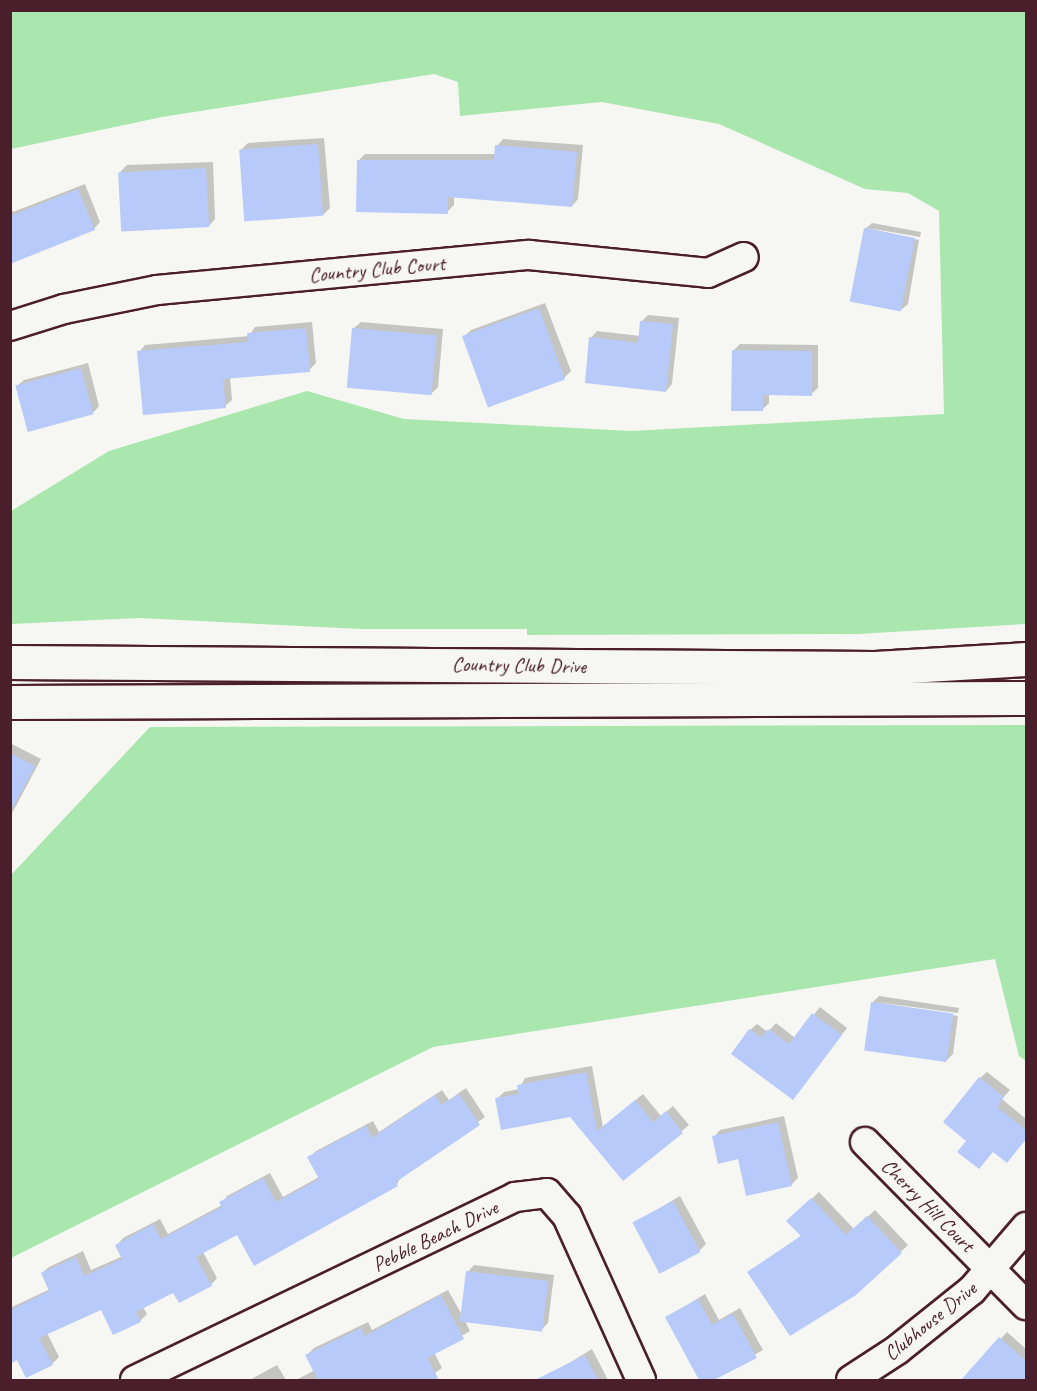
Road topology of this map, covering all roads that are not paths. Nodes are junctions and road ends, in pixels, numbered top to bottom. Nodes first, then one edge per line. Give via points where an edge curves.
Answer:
1 (744, 257) dead end
2 (10, 326) edge
3 (1026, 659) edge
4 (10, 662) edge
5 (1026, 698) edge
6 (10, 702) edge
7 (865, 1142) dead end
8 (1026, 1227) edge
9 (991, 1268) junction
10 (1026, 1305) edge
11 (135, 1380) edge
12 (641, 1380) edge
13 (850, 1380) edge

1 - 2 street, Country Club Court via 708,273 529,255 169,289 64,309
3 - 4 main road, Country Club Drive via 875,668
5 - 6 main road, Country Club Drive
7 - 9 street, Cherry Hill Court
8 - 9 street, Clubhouse Drive
9 - 10 street, Cherry Hill Court
9 - 13 street, Clubhouse Drive via 972,1290 916,1335
11 - 12 street, Pebble Beach Drive via 515,1197 547,1193 567,1216

